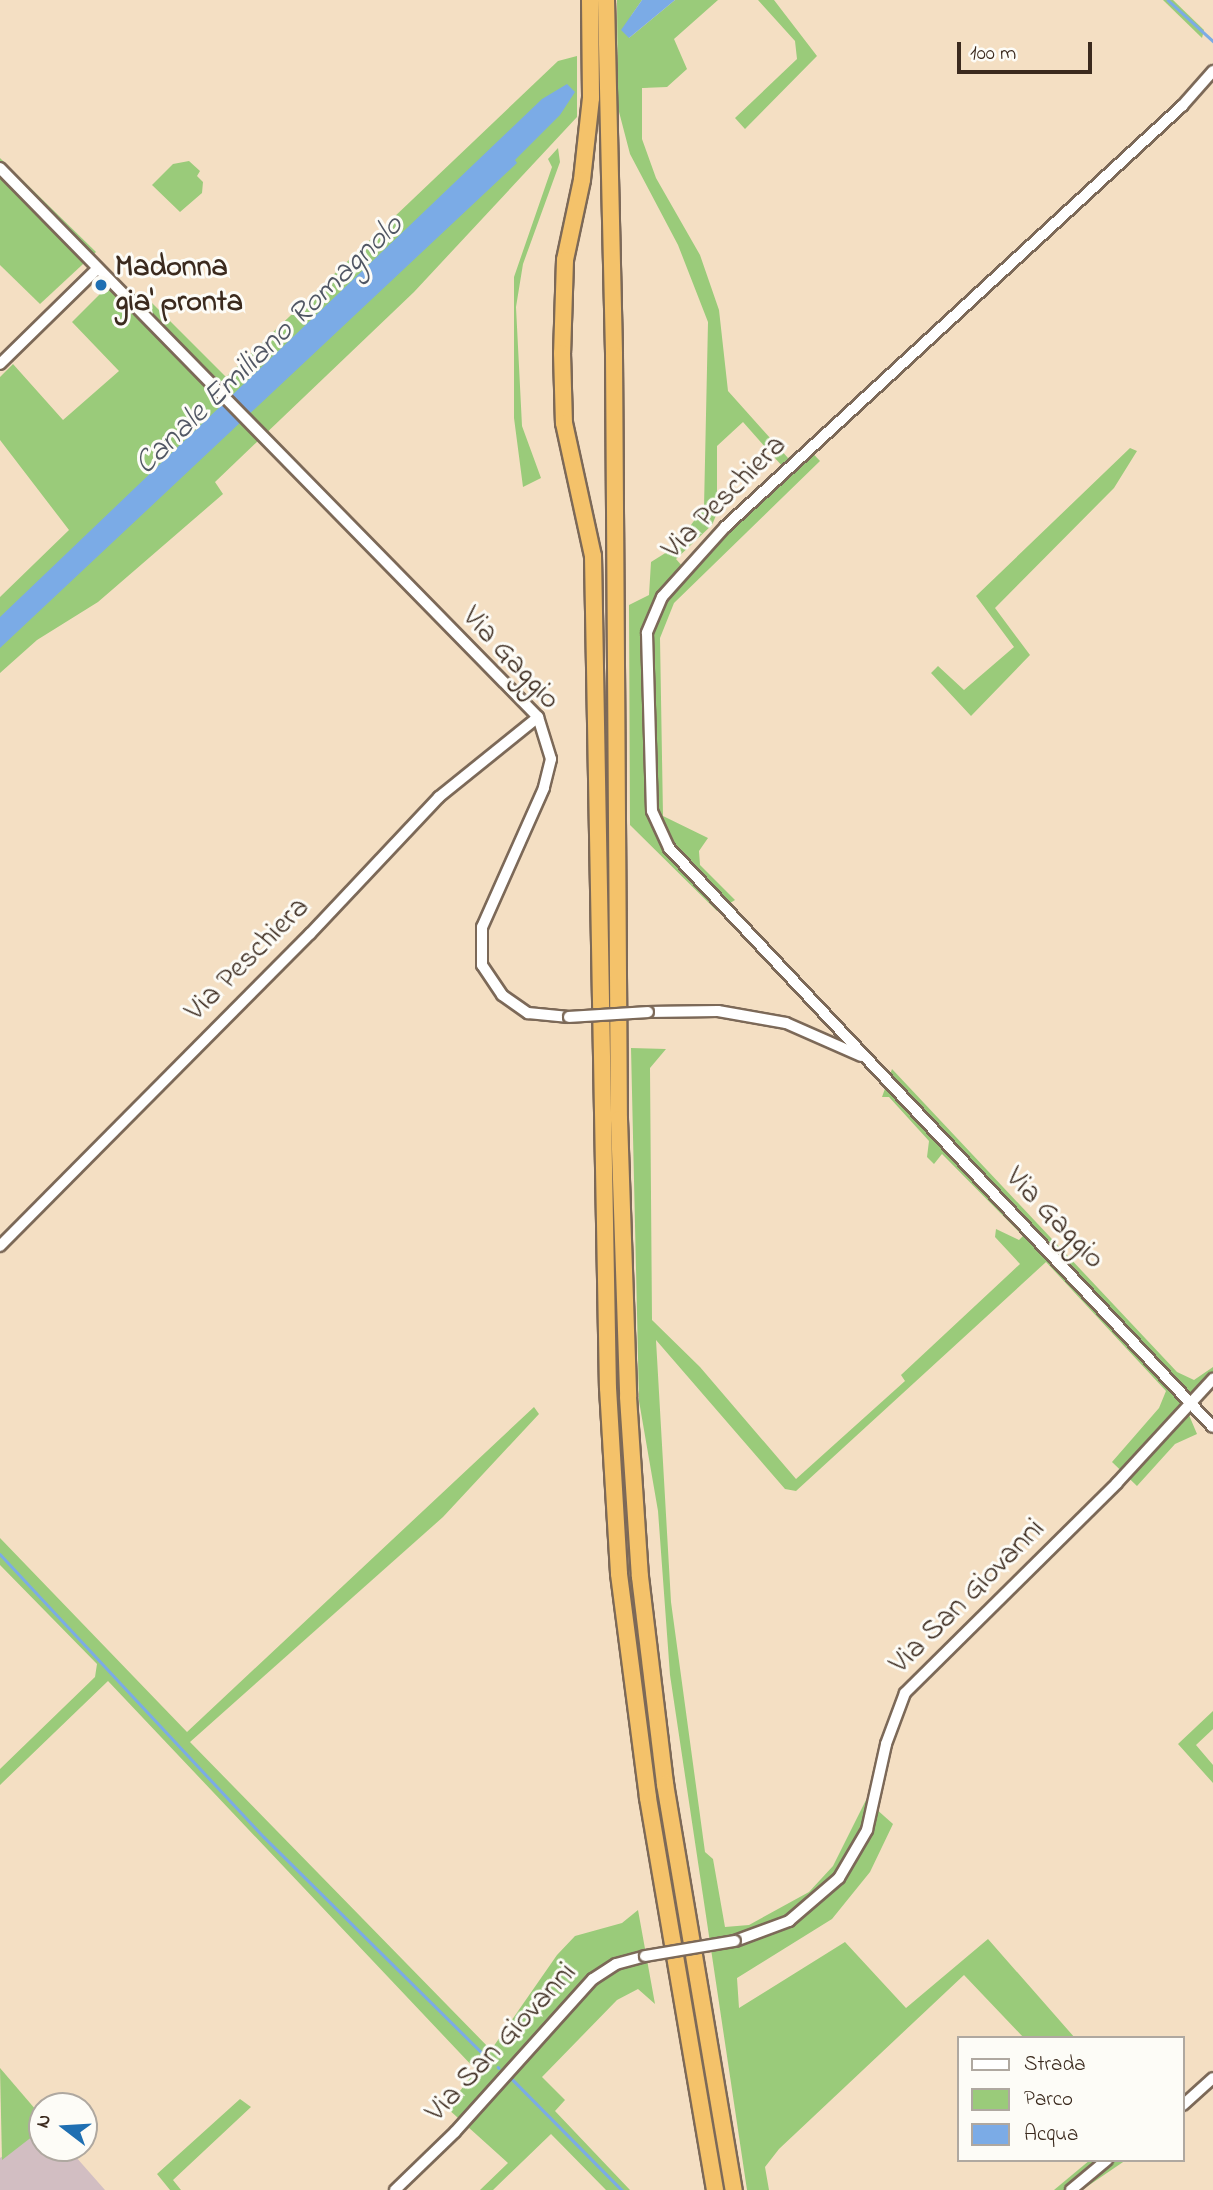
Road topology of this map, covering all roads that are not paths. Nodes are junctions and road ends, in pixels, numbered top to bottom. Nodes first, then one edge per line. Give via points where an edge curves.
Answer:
1 (590, 0) edge
2 (606, 0) edge
3 (1213, 71) edge
4 (0, 168) edge
5 (97, 269) junction
6 (0, 364) edge
7 (538, 717) junction
8 (857, 1046) joint
9 (870, 1060) junction
10 (0, 1246) edge
11 (1213, 1379) edge
12 (1192, 1399) junction
13 (1213, 1427) edge
14 (1213, 2078) edge
15 (1185, 2103) edge
16 (1105, 2162) edge
17 (395, 2190) edge
18 (715, 2190) edge
19 (734, 2190) edge
20 (1071, 2190) edge

1 - 18 highway via 591,98 582,180 565,260 562,353 564,423 593,556 608,1388 619,1574 648,1798
2 - 19 highway via 614,355 619,1119 628,1397 640,1577 665,1784
3 - 8 street, Via Peschiera via 1182,106 725,527 662,597 647,633 652,811 669,848
4 - 5 street, Via Gaggio
5 - 6 street
5 - 7 street, Via Gaggio
7 - 9 street, Via Gaggio, bridge via 551,759 547,778 482,927 482,965 502,995 528,1013 569,1017 718,1011 786,1023
7 - 10 street, Via Peschiera via 439,797 310,934
8 - 9 street, Via Gaggio
9 - 12 street, Via Gaggio
11 - 12 street, Via San Giovanni
12 - 13 street, Via Gaggio
12 - 17 street, Via San Giovanni, bridge via 1117,1483 905,1693 886,1744 867,1830 839,1878 789,1921 735,1941 616,1964 593,1979 455,2133
14 - 15 street
16 - 20 street

